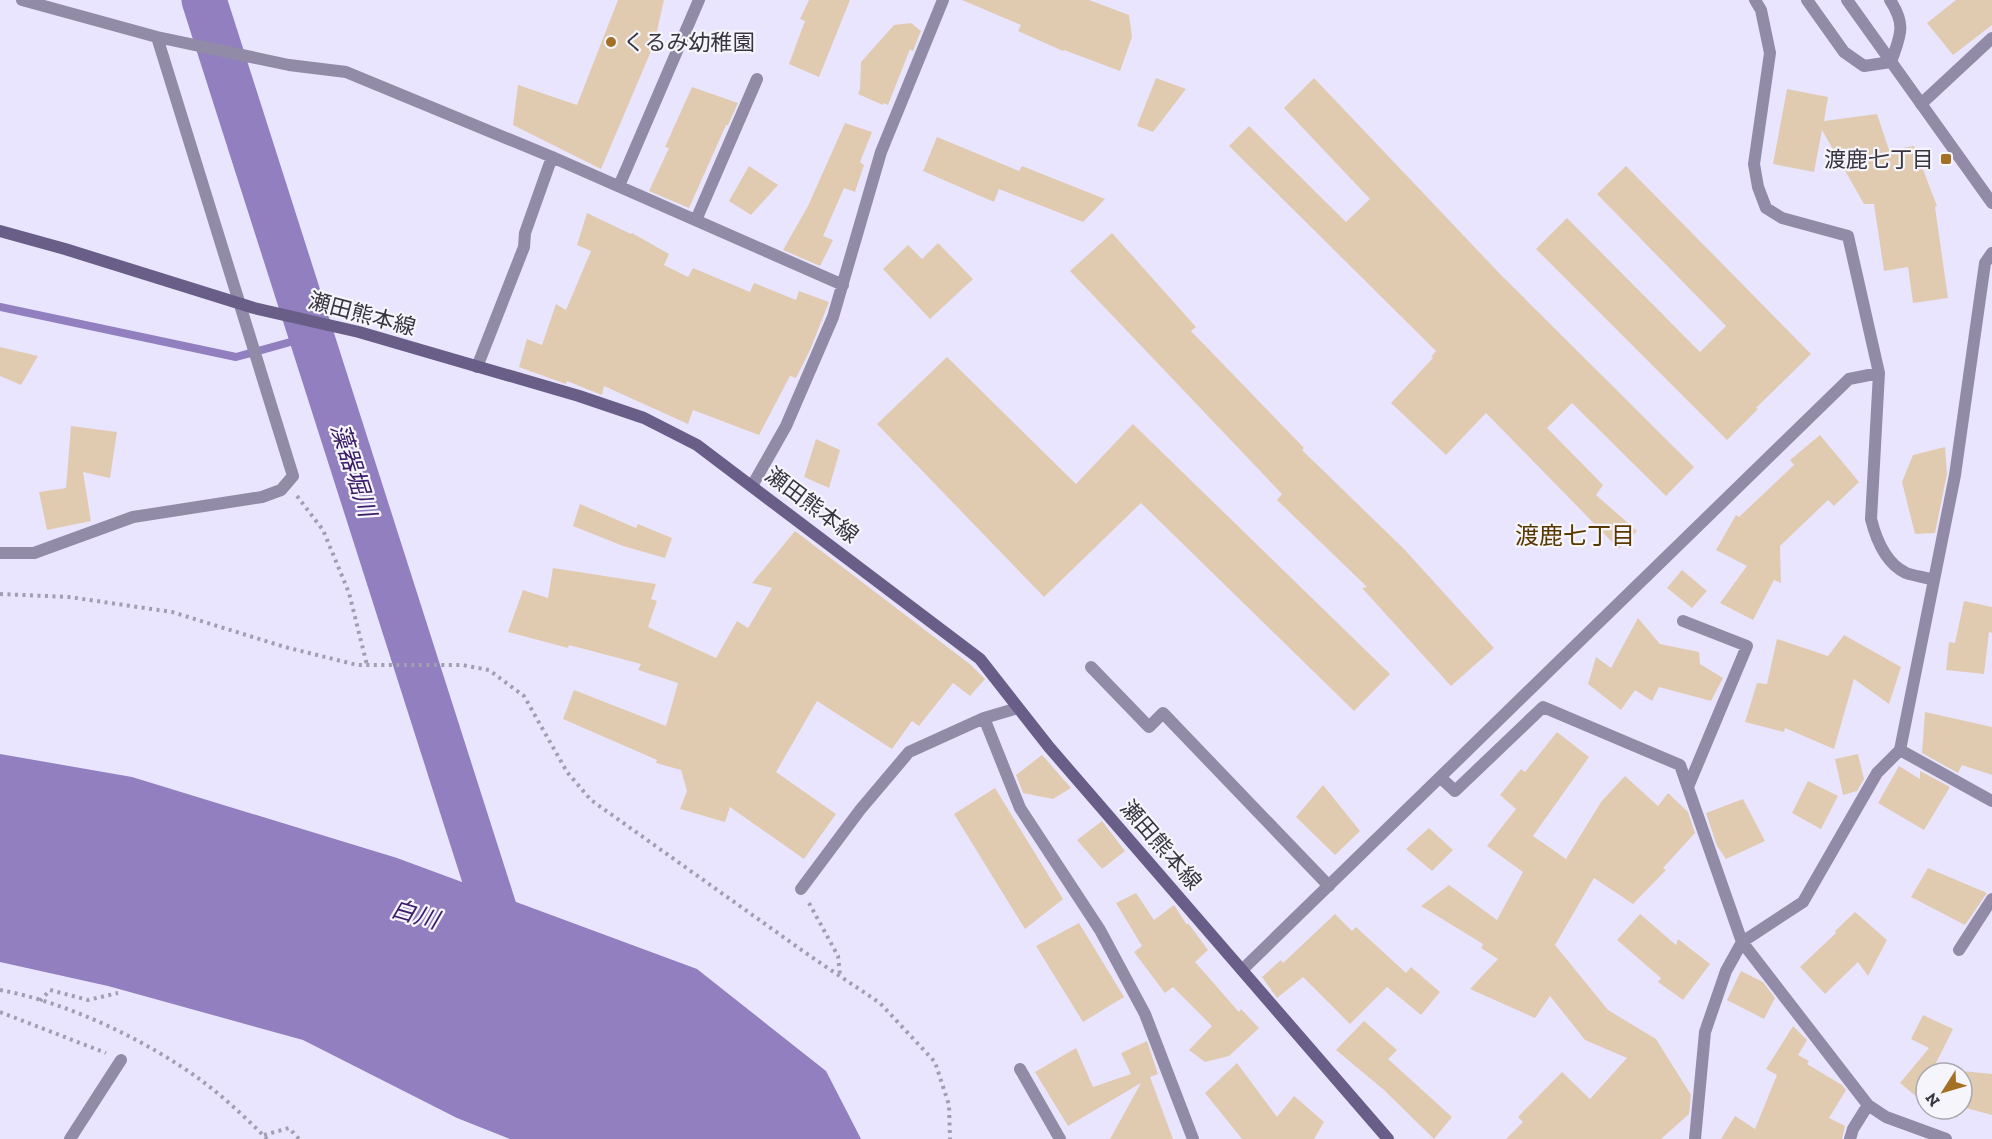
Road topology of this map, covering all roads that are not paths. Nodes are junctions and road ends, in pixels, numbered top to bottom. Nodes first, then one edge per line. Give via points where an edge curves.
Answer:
1 (22, 0) edge
2 (699, 0) edge
3 (943, 0) edge
4 (1755, 0) edge
5 (1807, 0) edge
6 (1847, 0) edge
7 (1890, 0) edge
8 (157, 37) junction
9 (1992, 38) edge
10 (1891, 62) junction
11 (757, 79) dead end
12 (1921, 104) junction
13 (552, 156) junction
14 (619, 186) junction
15 (1992, 203) edge
16 (696, 220) junction
17 (0, 231) edge
18 (1992, 253) edge
19 (843, 285) junction
20 (239, 304) junction
21 (477, 368) junction
22 (1879, 373) junction
23 (752, 486) junction
24 (0, 553) edge
25 (1934, 580) junction
26 (1683, 621) dead end
27 (1091, 668) dead end
28 (1018, 708) junction
29 (984, 718) junction
30 (1900, 750) junction
31 (1441, 778) junction
32 (1688, 787) junction
33 (1992, 801) edge
34 (1329, 885) junction
35 (801, 889) road end
36 (1992, 898) edge
37 (1742, 942) junction
38 (1959, 950) dead end
39 (1242, 970) junction
40 (122, 1060) road end
41 (1020, 1070) dead end
42 (1868, 1105) junction
43 (69, 1139) edge
44 (1060, 1139) edge
45 (1192, 1139) edge
46 (1388, 1139) edge
47 (1695, 1139) edge
48 (1850, 1139) edge
49 (1946, 1139) edge

1 - 8 street
2 - 14 street
3 - 19 street via 881,152
4 - 22 street via 1761,10 1770,53 1754,164 1758,187 1766,208 1782,218 1848,236
5 - 10 street via 1844,52 1864,66
6 - 10 street
7 - 10 street via 1902,32
8 - 13 street via 289,65 346,72
8 - 20 street
9 - 12 street
10 - 12 street
11 - 16 street
12 - 15 street
13 - 14 street
13 - 21 street via 525,233 524,247
14 - 16 street
16 - 19 street
17 - 20 main road, 瀬田熊本線
18 - 25 street via 1985,262 1955,475
19 - 23 street via 826,337 786,426
20 - 21 main road, 瀬田熊本線 via 359,332
20 - 24 street via 292,476 286,484 262,497 133,517 34,553
21 - 23 main road, 瀬田熊本線 via 644,418 697,445
22 - 25 street via 1870,519 1876,540 1889,559 1905,572
22 - 31 street via 1849,379
23 - 28 main road, 瀬田熊本線 via 980,659
25 - 30 street
26 - 32 street via 1747,646
27 - 34 street via 1149,728 1163,713
28 - 29 street
28 - 39 main road, 瀬田熊本線
29 - 35 street via 909,752
29 - 45 street via 1020,808 1100,930 1145,1014
30 - 33 street
30 - 37 street via 1877,773 1803,902
31 - 32 street via 1455,791 1543,707 1680,765
31 - 34 street
32 - 37 street
34 - 39 street
36 - 38 street
37 - 42 street
37 - 47 street via 1726,971 1705,1032
39 - 46 main road, 瀬田熊本線
40 - 43 street
41 - 44 street
42 - 48 street
42 - 49 street via 1886,1117

